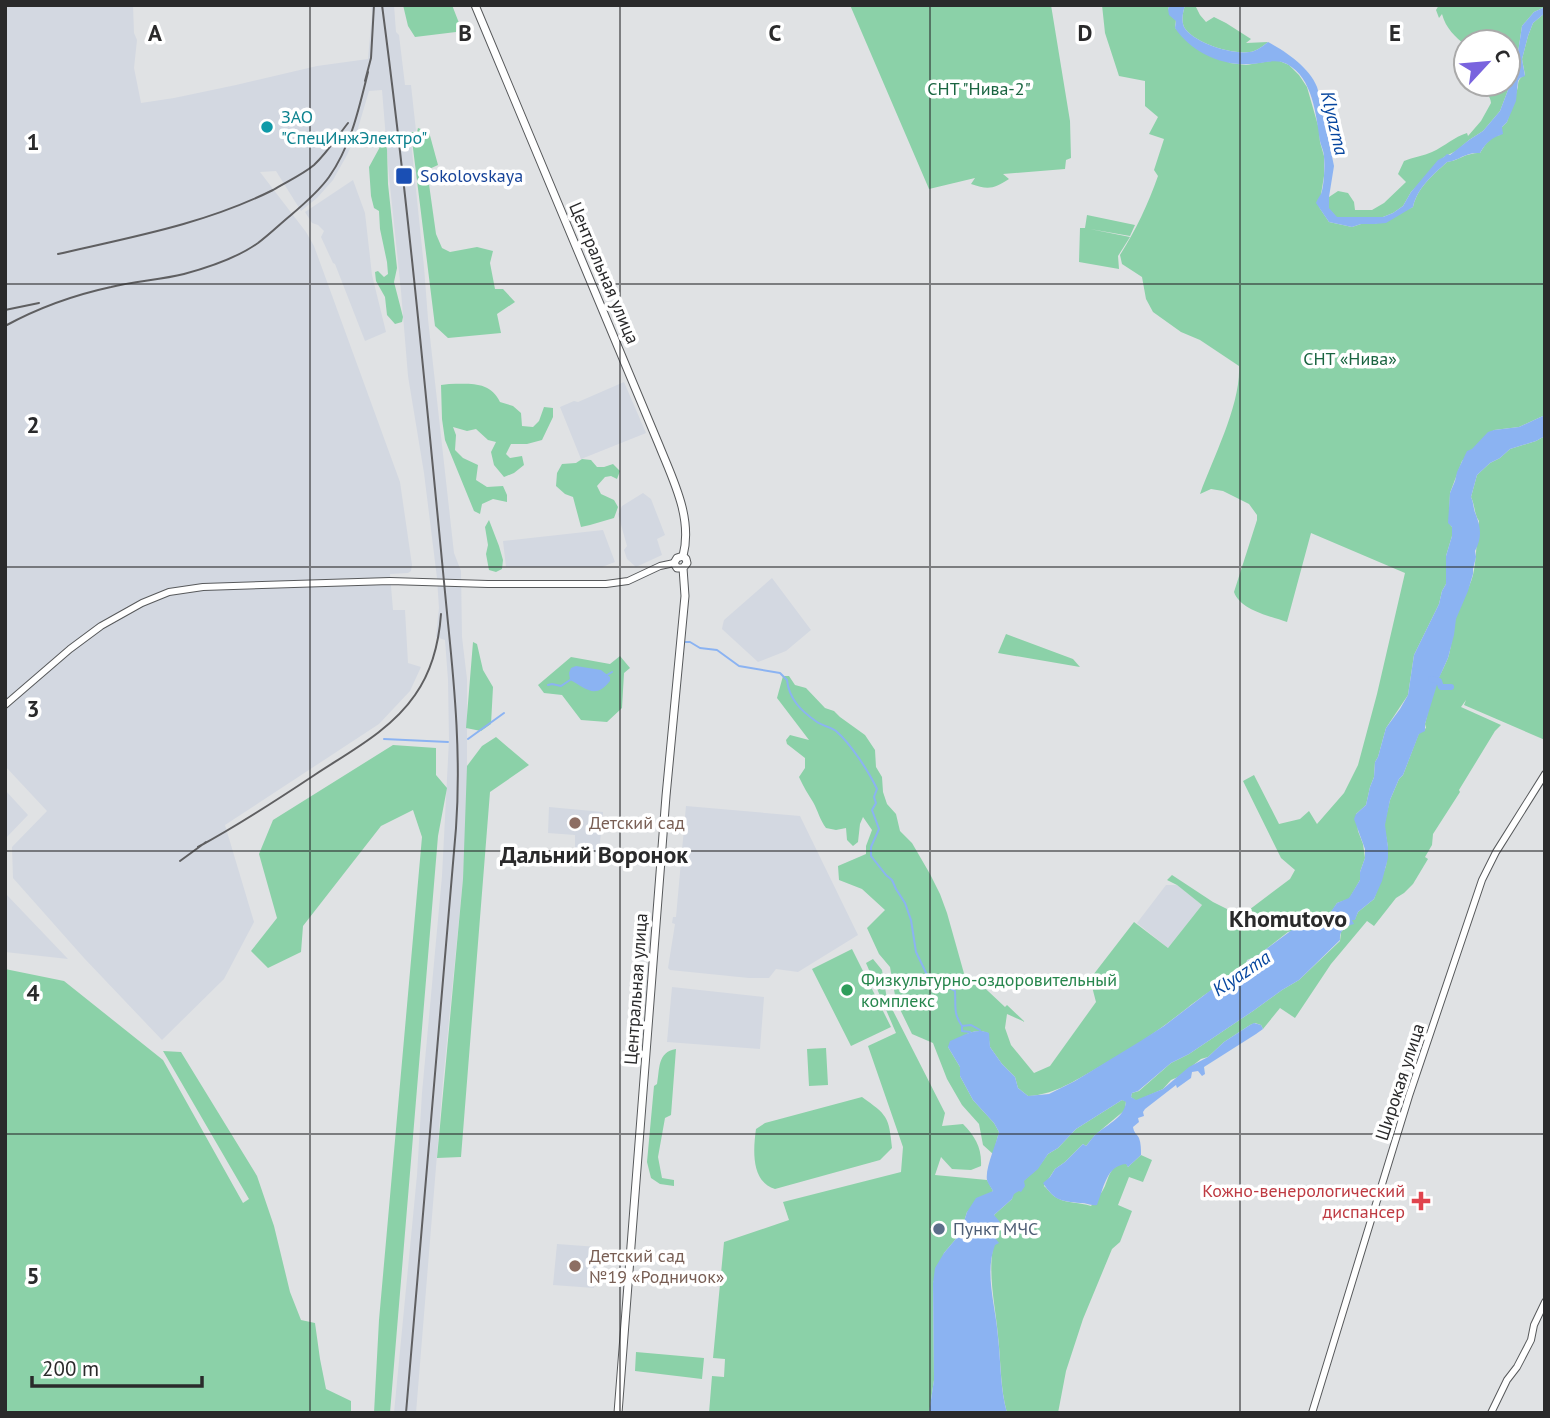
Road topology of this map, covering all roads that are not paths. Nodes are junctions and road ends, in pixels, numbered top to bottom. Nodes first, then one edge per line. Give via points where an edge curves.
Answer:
1 (475, 5) edge
2 (683, 556) junction
3 (674, 563) junction
4 (683, 568) junction
5 (5, 705) edge
6 (1545, 774) edge
7 (1545, 1302) edge
8 (618, 1413) edge
9 (1312, 1413) edge
10 (1491, 1413) edge

1 - 2 main road, Центральная улица via 676,488 685,519
2 - 3 main road
2 - 4 main road, Центральная улица via 687,561
3 - 4 main road
3 - 5 street via 628,581 606,584 390,581 169,592 101,626
4 - 8 main road, Центральная улица via 685,596
6 - 9 street, Широкая улица via 1482,880 1409,1096
7 - 10 street via 1531,1340

